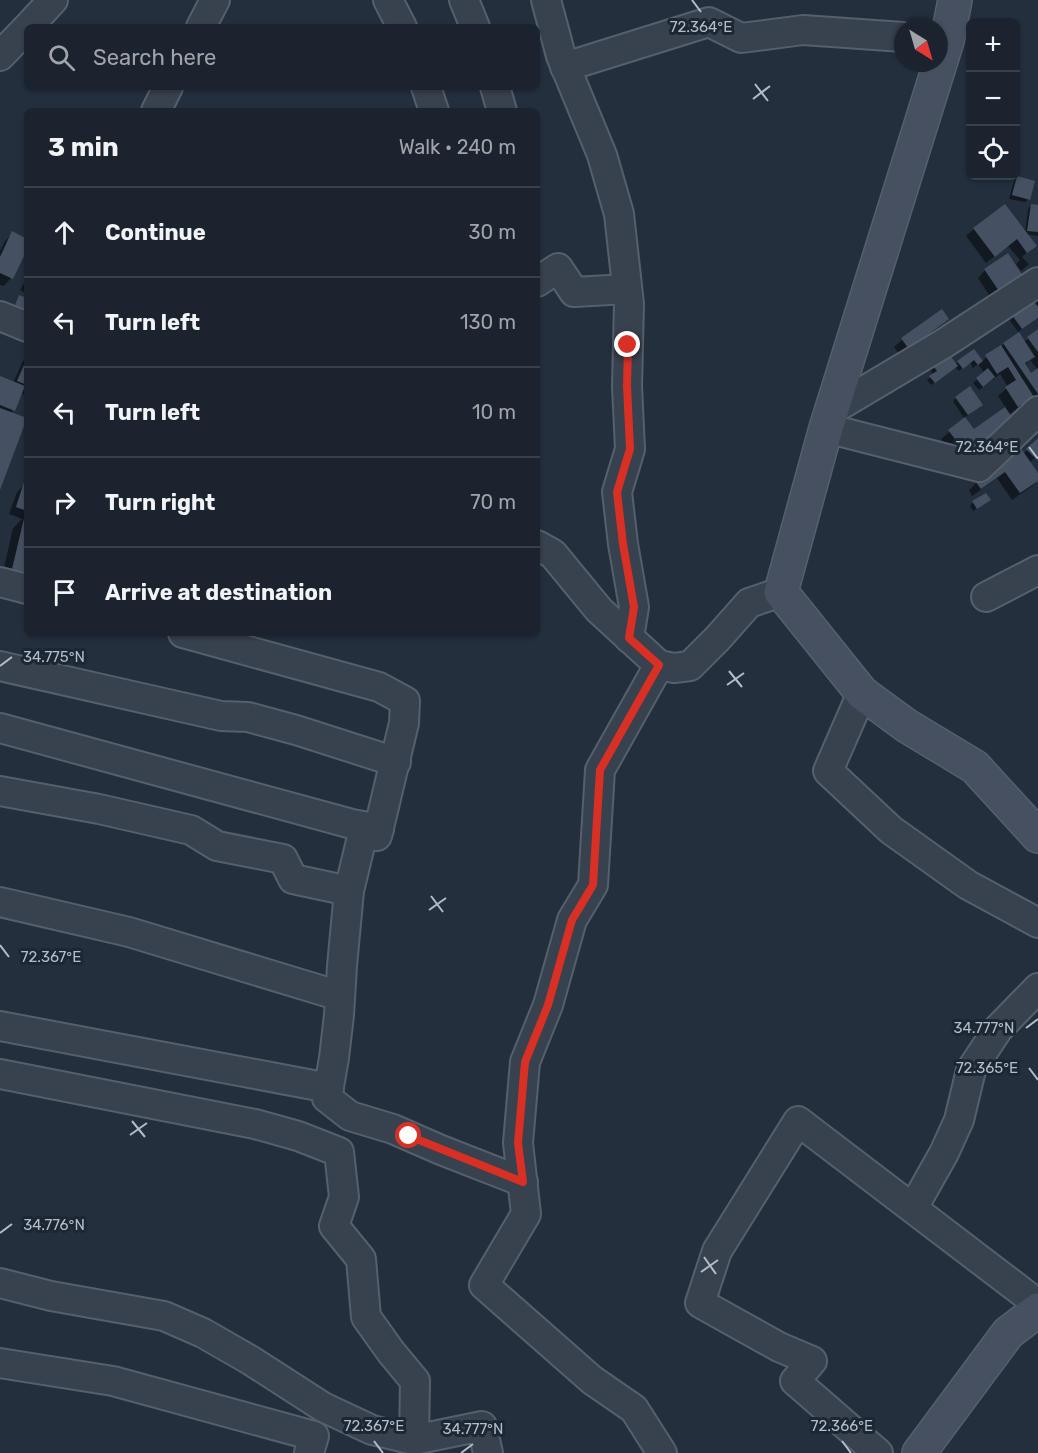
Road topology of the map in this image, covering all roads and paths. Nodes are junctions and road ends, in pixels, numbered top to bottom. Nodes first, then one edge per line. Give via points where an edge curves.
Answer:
1 (53, 0) edge
2 (215, 0) edge
3 (388, 0) edge
4 (464, 0) edge
5 (546, 0) edge
6 (955, 0) edge
7 (948, 23) edge
8 (30, 24) edge
9 (203, 24) edge
10 (400, 24) edge
11 (474, 24) edge
12 (24, 30) edge
13 (894, 36) edge
14 (0, 56) edge
15 (565, 67) junction
16 (933, 72) edge
17 (166, 90) edge
18 (427, 90) edge
19 (496, 90) edge
20 (158, 108) edge
21 (433, 108) edge
22 (500, 108) edge
23 (540, 280) edge
24 (1038, 282) edge
25 (627, 289) junction
26 (0, 316) edge
27 (24, 326) edge
28 (1038, 411) edge
29 (829, 419) junction
30 (540, 547) edge
31 (1038, 570) edge
32 (0, 582) edge
33 (24, 588) edge
34 (781, 592) junction
35 (986, 597) dead end
36 (194, 636) edge
37 (629, 638) junction
38 (659, 665) junction
39 (0, 666) edge
40 (861, 693) junction
41 (0, 728) edge
42 (396, 762) junction
43 (0, 791) edge
44 (379, 829) junction
45 (1038, 836) edge
46 (349, 891) junction
47 (0, 902) edge
48 (1038, 923) edge
49 (1038, 988) edge
50 (340, 996) junction
51 (0, 1026) edge
52 (0, 1074) edge
53 (329, 1088) junction
54 (523, 1182) junction
55 (913, 1208) junction
56 (0, 1283) edge
57 (1038, 1304) edge
58 (1038, 1310) edge
59 (0, 1363) edge
60 (414, 1440) junction
61 (309, 1453) edge
62 (488, 1453) edge
63 (662, 1453) edge
64 (878, 1453) edge
65 (919, 1453) edge

1 - 8 street
2 - 9 street
3 - 10 street
4 - 11 street
5 - 15 street
6 - 7 main road
12 - 14 street
13 - 15 street via 803,30 741,38 709,22
15 - 25 street via 602,155 619,214
16 - 29 main road
17 - 20 street
18 - 21 street
19 - 22 street
23 - 25 street via 558,268 574,292
24 - 29 street
25 - 37 street via 630,449 617,492 634,607
26 - 27 street
28 - 29 street via 980,467
29 - 34 main road
30 - 37 street via 553,554 599,610
31 - 35 street
32 - 33 street
34 - 38 street via 750,603 690,666 674,669
34 - 40 main road
36 - 42 street via 379,687 405,701
37 - 38 street
38 - 54 street via 600,770 593,885 572,920 548,1005 525,1062 518,1143
39 - 42 street via 221,716 248,717
40 - 45 main road via 975,766
40 - 48 street via 828,771 891,830 968,885
41 - 44 street
42 - 44 street
43 - 46 street via 191,830 218,846 283,859 292,879
44 - 46 street via 377,836 362,837
46 - 50 street
47 - 50 street via 129,932
49 - 55 street via 998,1029 971,1070 959,1120
50 - 53 street
51 - 53 street
52 - 60 street via 255,1124 339,1152 344,1197 334,1226 361,1259 366,1317 415,1381
53 - 54 street via 327,1098 350,1116 393,1129
54 - 63 street via 526,1214 484,1285 592,1380 634,1409
55 - 57 street
55 - 64 street via 798,1121 717,1251 700,1303 812,1361 795,1381
56 - 60 street via 164,1316 203,1333 323,1407 372,1430
58 - 65 main road via 1008,1333
59 - 61 street via 113,1381 314,1436
60 - 62 street via 482,1426

